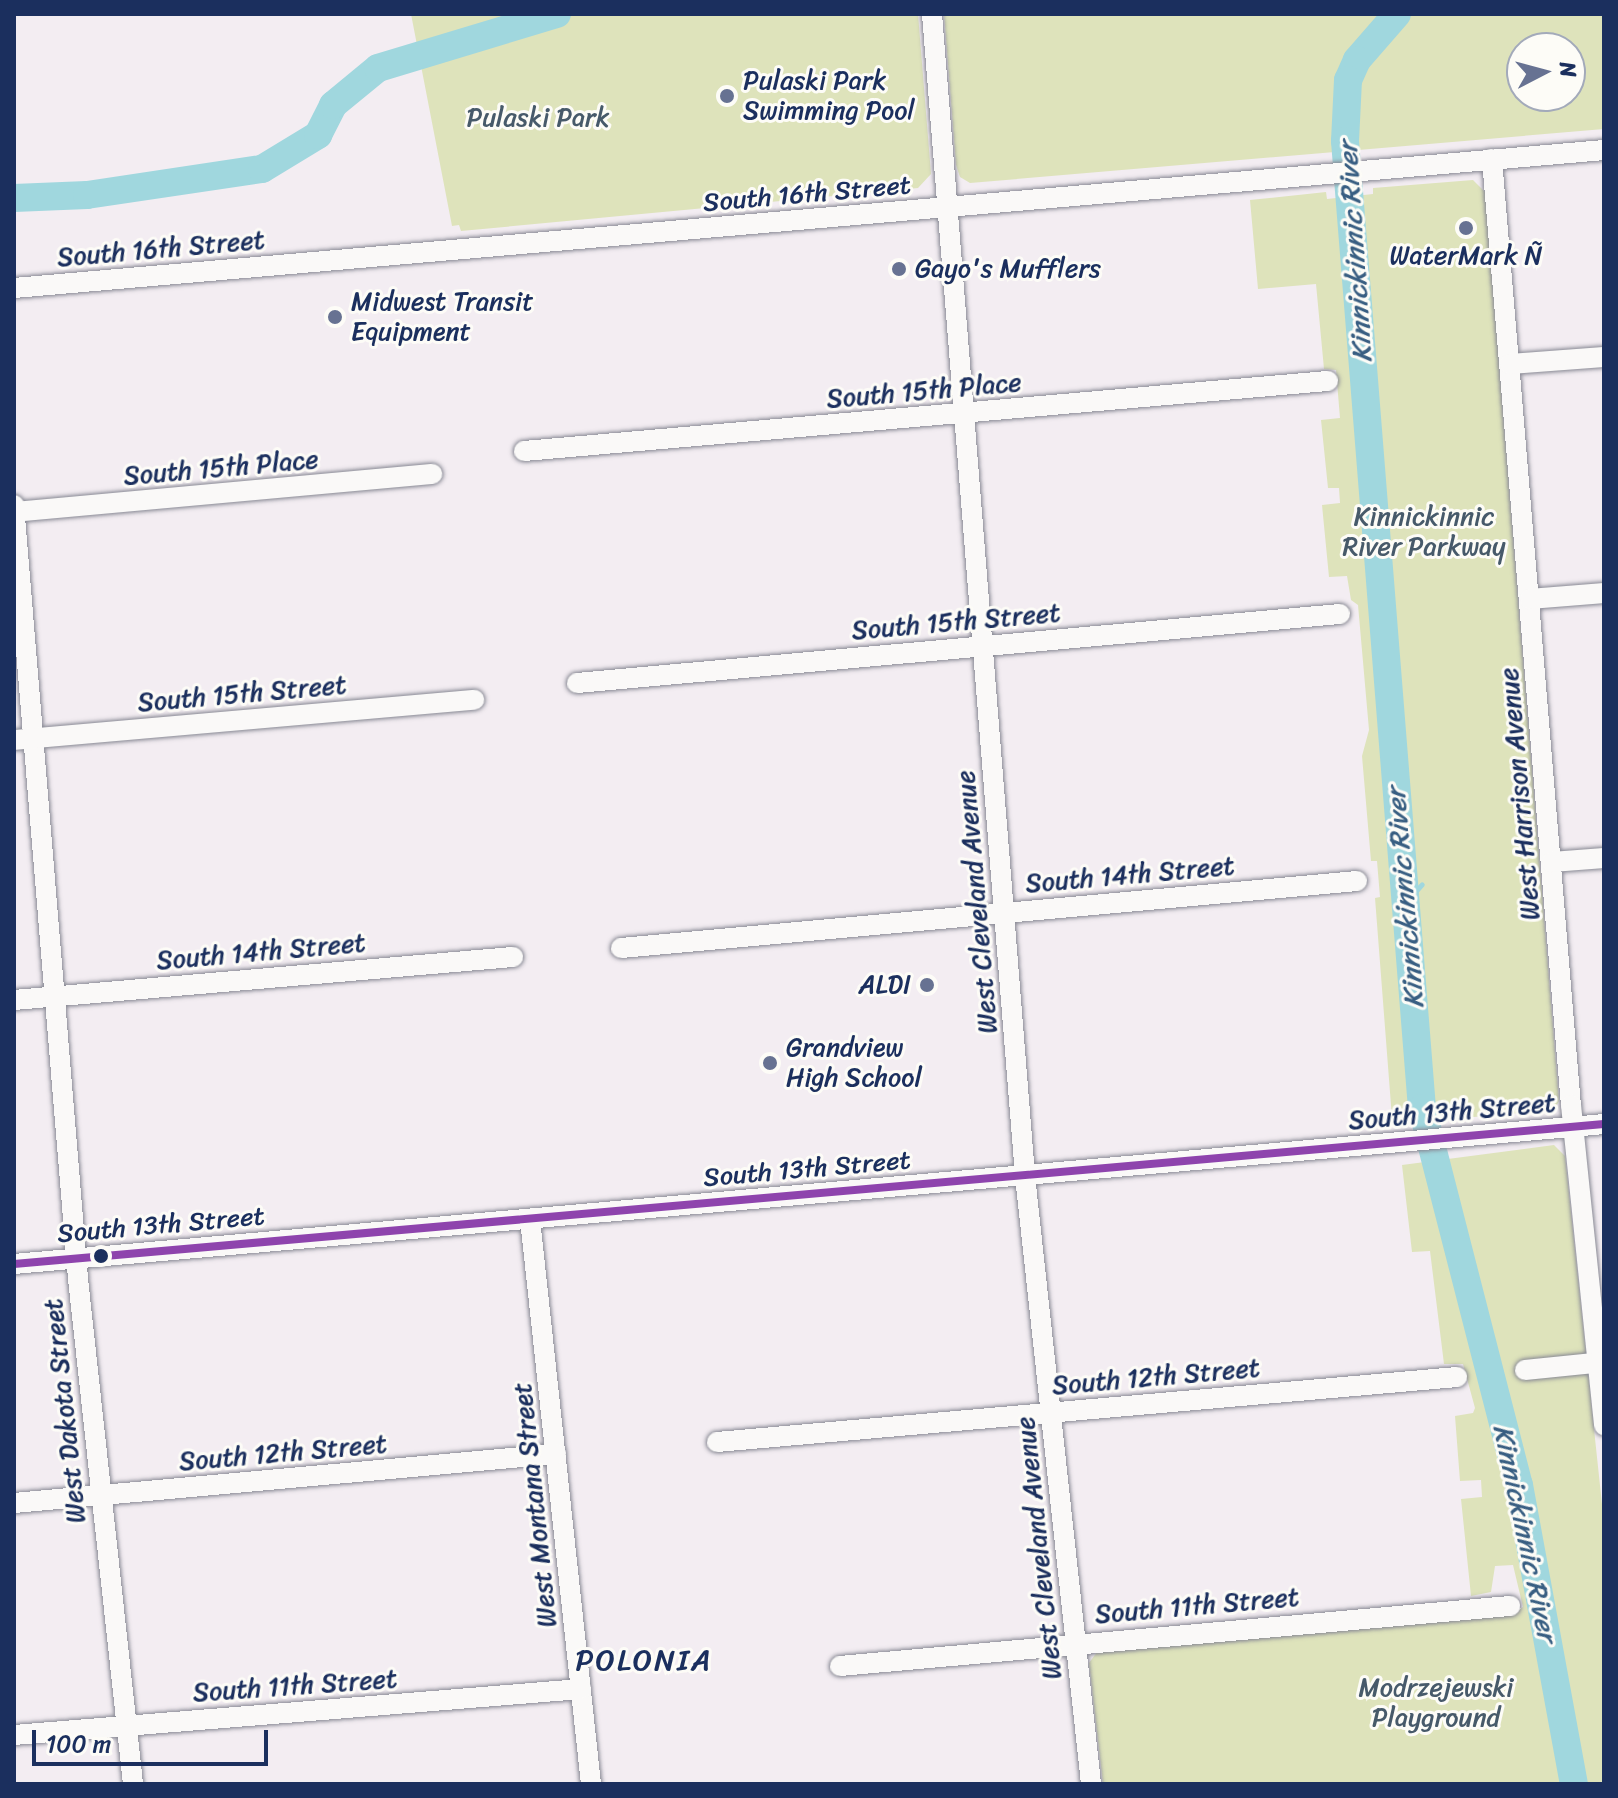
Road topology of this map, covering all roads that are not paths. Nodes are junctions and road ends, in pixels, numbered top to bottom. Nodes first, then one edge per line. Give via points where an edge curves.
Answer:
1 (932, 14) edge
2 (1604, 150) edge
3 (1492, 159) junction
4 (948, 208) junction
5 (14, 288) edge
6 (1604, 357) edge
7 (1510, 364) junction
8 (1328, 381) dead end
9 (964, 414) junction
10 (524, 451) dead end
11 (432, 474) dead end
12 (14, 505) edge
13 (14, 512) edge
14 (1604, 593) edge
15 (1530, 599) junction
16 (1340, 614) dead end
17 (983, 646) junction
18 (577, 683) dead end
19 (474, 700) dead end
20 (24, 739) edge
21 (1604, 858) edge
22 (1552, 862) junction
23 (1357, 881) dead end
24 (1004, 913) junction
25 (621, 948) dead end
26 (513, 957) dead end
27 (55, 996) junction
28 (14, 1000) edge
29 (1604, 1124) edge
30 (1574, 1127) junction
31 (1025, 1176) junction
32 (530, 1219) junction
33 (76, 1259) junction
34 (14, 1264) edge
35 (1601, 1363) edge
36 (1525, 1370) dead end
37 (1457, 1377) dead end
38 (1051, 1412) junction
39 (1604, 1425) edge
40 (717, 1442) dead end
41 (556, 1454) junction
42 (100, 1496) junction
43 (14, 1503) edge
44 (1510, 1606) dead end
45 (1076, 1643) junction
46 (840, 1666) dead end
47 (581, 1689) junction
48 (126, 1726) junction
49 (14, 1735) edge
50 (133, 1784) edge
51 (591, 1784) edge
52 (1091, 1784) edge

1 - 4 street, West Cleveland Avenue
2 - 3 street, South 16th Street
3 - 4 street, South 16th Street
3 - 7 street, West Harrison Avenue
4 - 5 street, South 16th Street
4 - 9 street, West Cleveland Avenue
6 - 7 street
7 - 15 street, West Harrison Avenue
8 - 9 street, South 15th Place
9 - 10 street, South 15th Place
9 - 17 street, West Cleveland Avenue
11 - 13 street, South 15th Place
12 - 13 street, West Dakota Street
13 - 20 street, West Dakota Street
14 - 15 street
15 - 22 street, West Harrison Avenue
16 - 17 street, South 15th Street
17 - 18 street, South 15th Street
17 - 24 street, West Cleveland Avenue
19 - 20 street, South 15th Street
20 - 27 street, West Dakota Street
21 - 22 street
22 - 30 street, West Harrison Avenue
23 - 24 street, South 14th Street
24 - 25 street, South 14th Street
24 - 31 street, West Cleveland Avenue
26 - 27 street, South 14th Street
27 - 28 street, South 14th Street
27 - 33 street, West Dakota Street
29 - 30 street, South 13th Street
30 - 31 street, South 13th Street
30 - 35 street, West Harrison Avenue
31 - 32 street, South 13th Street
31 - 38 street, West Cleveland Avenue
32 - 33 street, South 13th Street
32 - 41 street, West Montana Street
33 - 34 street, South 13th Street
33 - 42 street, West Dakota Street
35 - 36 street
35 - 39 street, West Harrison Avenue
37 - 38 street, South 12th Street
38 - 40 street, South 12th Street
38 - 45 street, West Cleveland Avenue
41 - 42 street, South 12th Street
41 - 47 street, West Montana Street
42 - 43 street, South 12th Street
42 - 48 street, West Dakota Street
44 - 45 street, South 11th Street
45 - 46 street, South 11th Street
45 - 52 street, West Cleveland Avenue
47 - 48 street, South 11th Street
47 - 51 street, West Montana Street
48 - 49 street, South 11th Street
48 - 50 street, West Dakota Street

